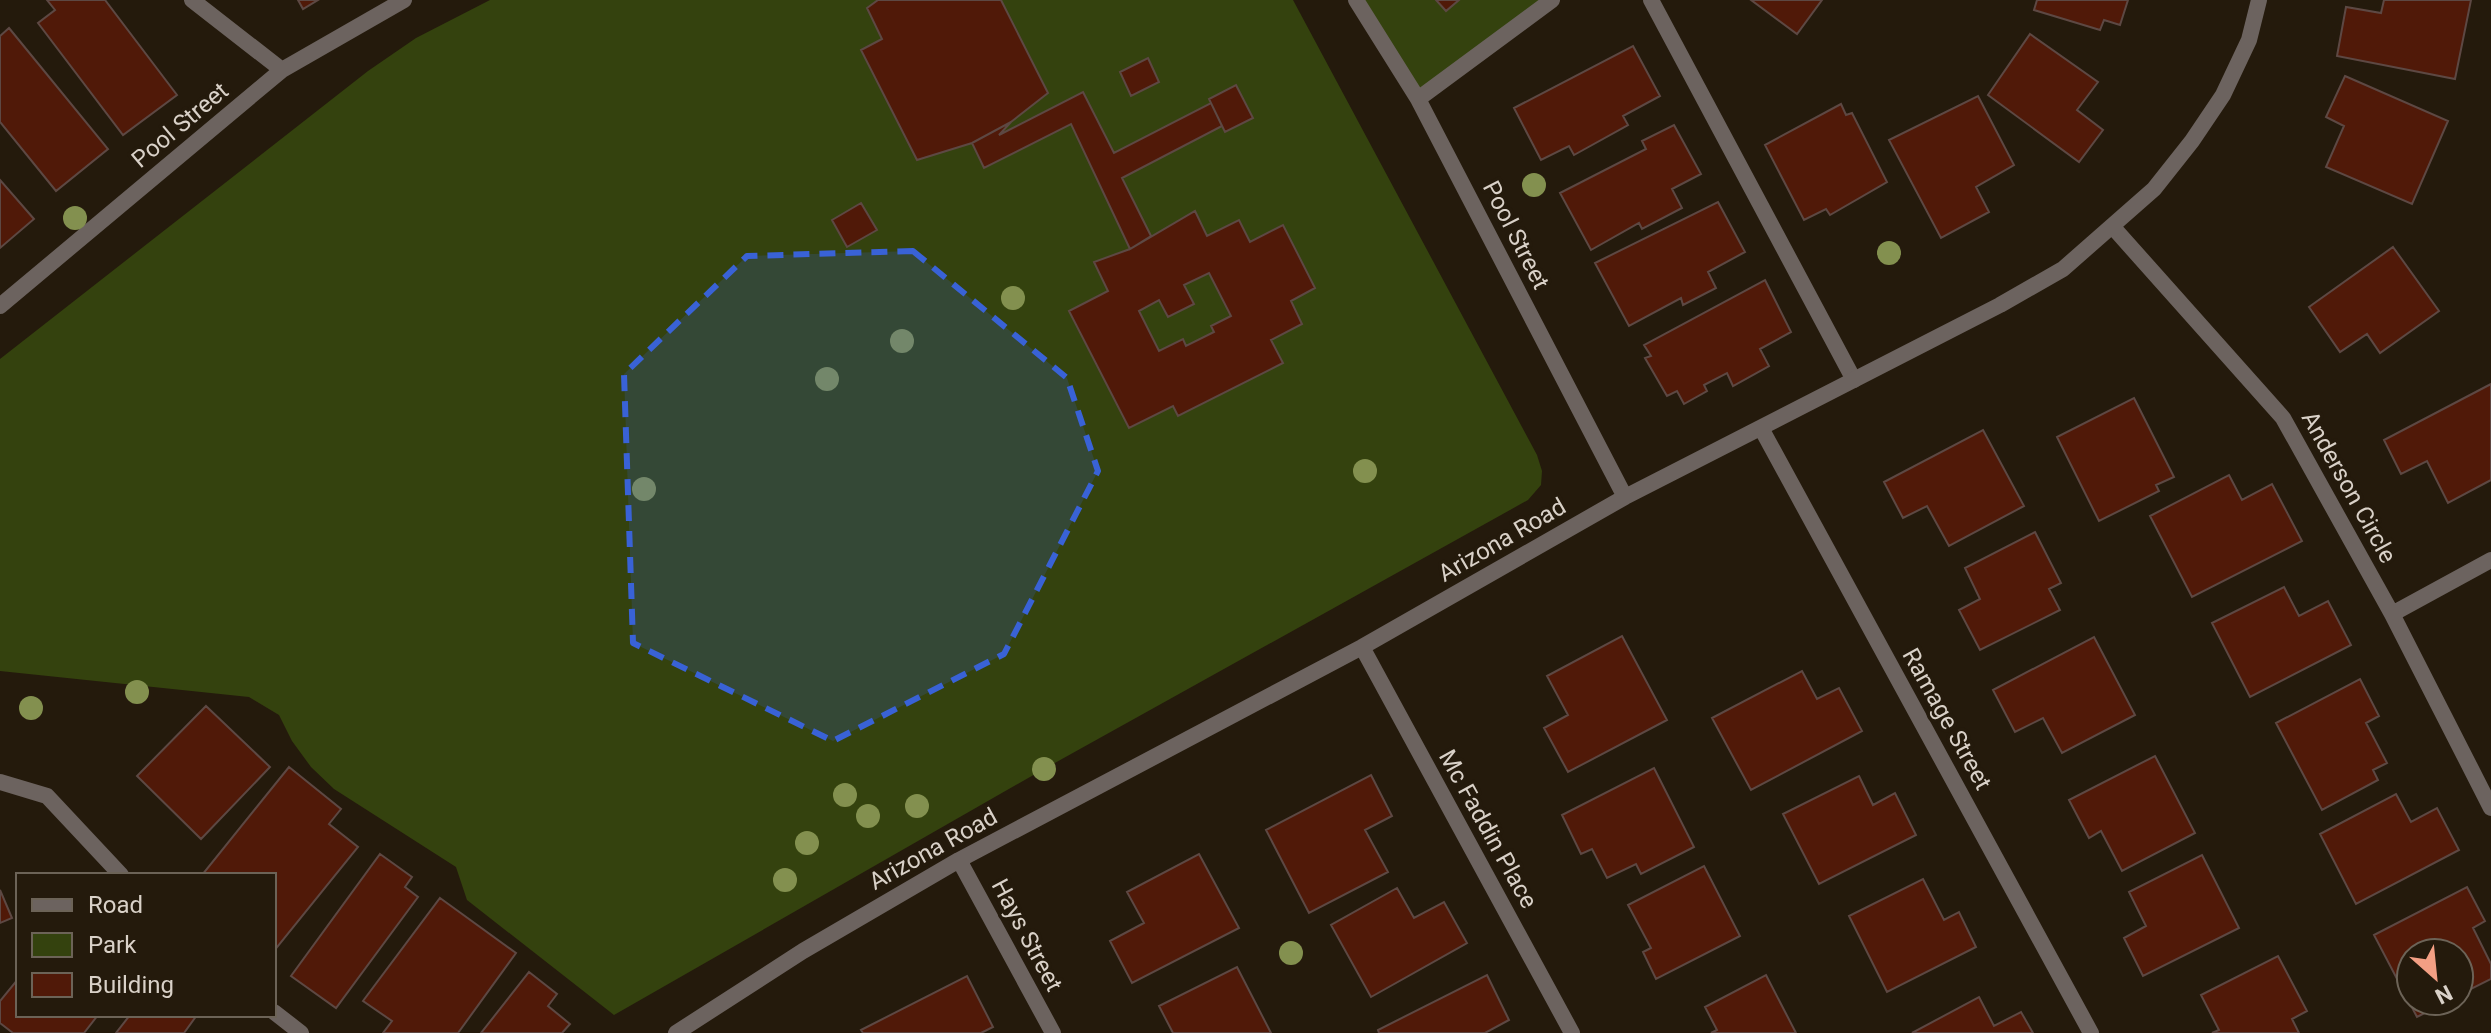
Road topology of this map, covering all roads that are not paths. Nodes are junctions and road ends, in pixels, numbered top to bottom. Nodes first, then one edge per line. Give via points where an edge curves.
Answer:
1 (192, 0) edge
2 (404, 0) edge
3 (1356, 0) edge
4 (1552, 0) edge
5 (1651, 0) edge
6 (2259, 0) edge
7 (282, 70) junction
8 (1418, 99) junction
9 (2112, 226) junction
10 (0, 306) edge
11 (1854, 380) junction
12 (1761, 428) junction
13 (1625, 497) junction
14 (2491, 560) edge
15 (2392, 614) junction
16 (1362, 647) junction
17 (0, 782) edge
18 (2491, 808) edge
19 (959, 860) junction
20 (119, 873) edge
21 (276, 1014) edge
22 (301, 1033) edge
23 (676, 1033) edge
24 (1053, 1033) edge
25 (1572, 1033) edge
26 (2091, 1033) edge

1 - 7 street
2 - 7 street, Pool Street
3 - 8 street, Pool Street
4 - 8 street
5 - 11 street
6 - 9 street, Arizona Road via 2249,40 2223,95 2154,189
7 - 10 street, Pool Street
8 - 13 street, Pool Street
9 - 11 street, Arizona Road via 2063,269
9 - 15 street, Anderson Circle via 2283,418
11 - 12 street, Arizona Road
12 - 13 street, Arizona Road
12 - 26 street, Ramage Street
13 - 16 street, Arizona Road
14 - 15 street
15 - 18 street, Anderson Circle
16 - 19 street, Arizona Road
16 - 25 street, Mc Faddin Place
17 - 20 street via 47,796
19 - 23 street, Arizona Road
19 - 24 street, Hays Street
21 - 22 street

